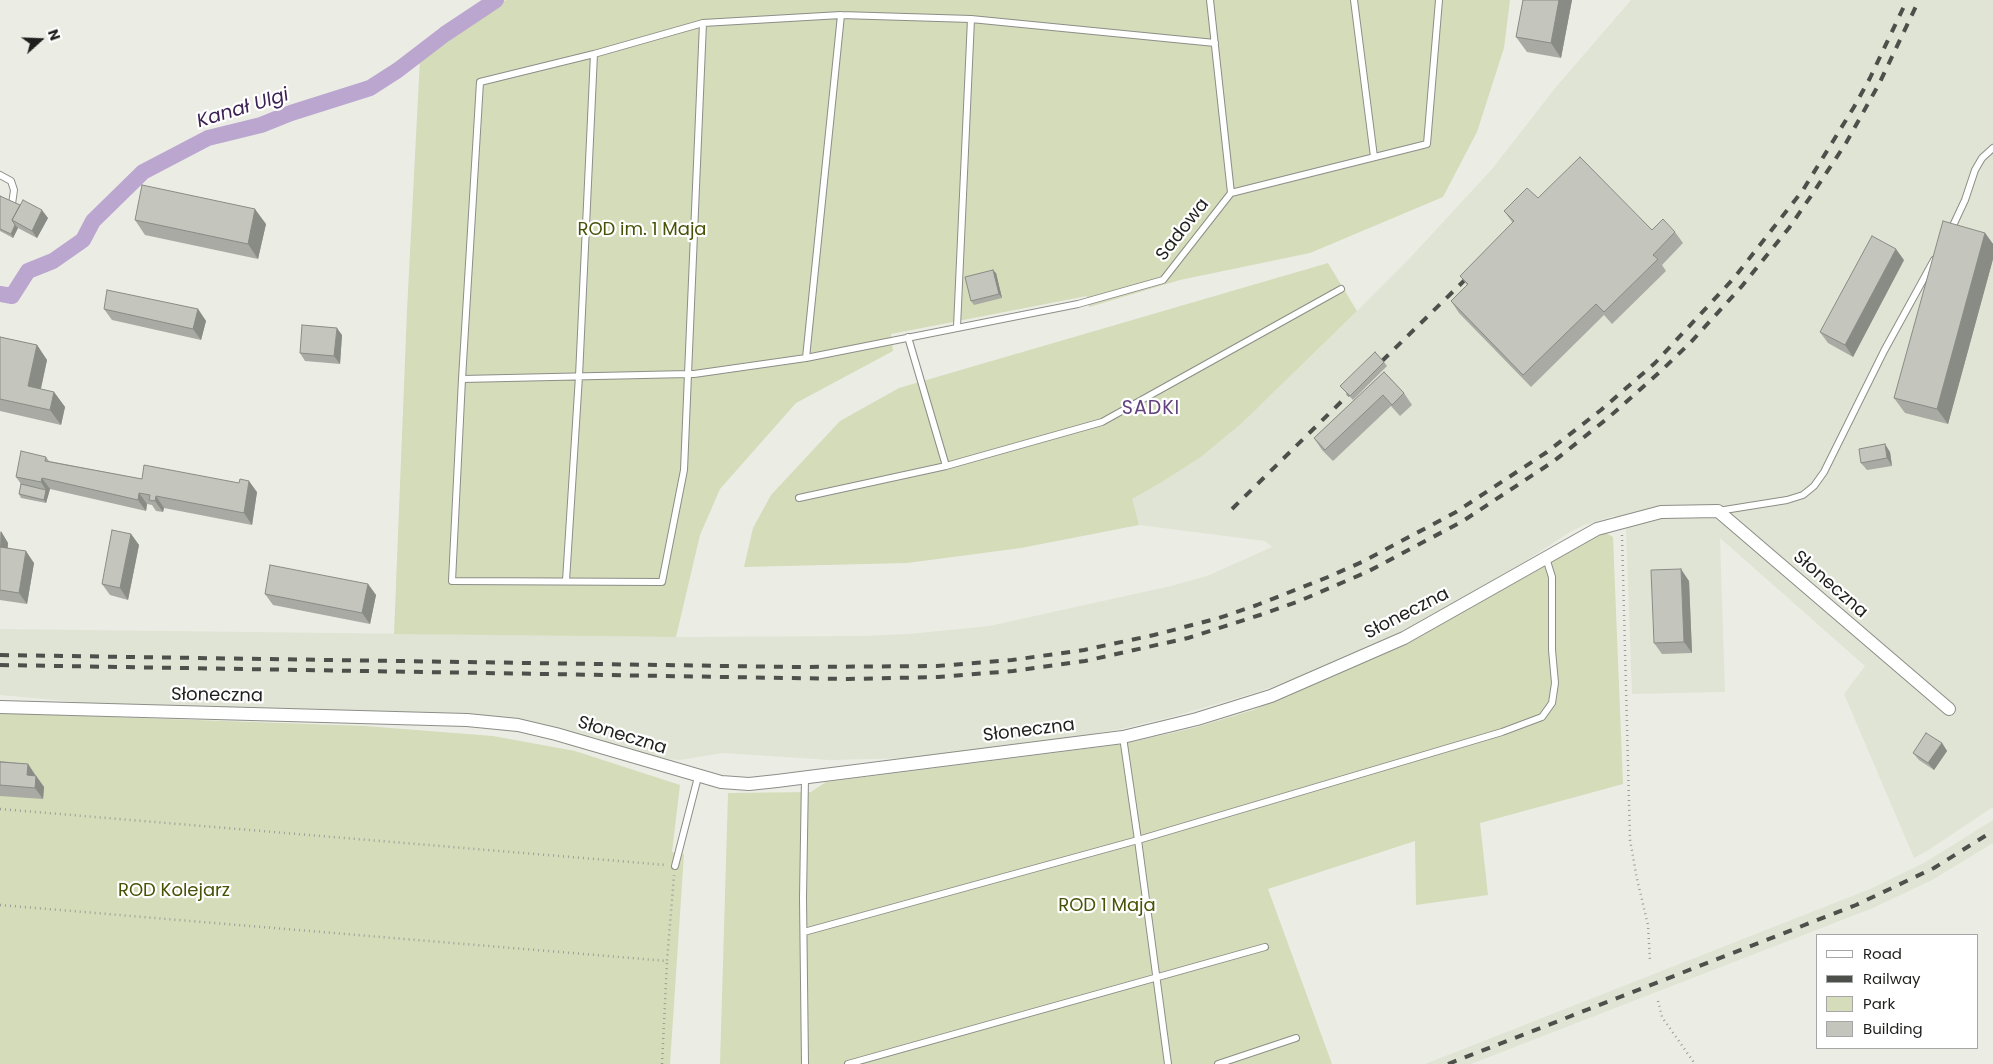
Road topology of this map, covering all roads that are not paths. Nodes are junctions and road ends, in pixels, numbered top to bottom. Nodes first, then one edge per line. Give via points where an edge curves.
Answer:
1 (1210, 0) edge
2 (1354, 0) edge
3 (1439, 0) edge
4 (841, 15) junction
5 (971, 19) junction
6 (703, 23) junction
7 (1215, 43) junction
8 (594, 54) junction
9 (1993, 148) edge
10 (1374, 157) junction
11 (0, 175) edge
12 (1231, 193) junction
13 (12, 204) edge
14 (1945, 240) edge
15 (1936, 257) edge
16 (1341, 290) dead end
17 (956, 327) junction
18 (908, 337) junction
19 (806, 358) junction
20 (688, 374) junction
21 (579, 376) junction
22 (462, 379) junction
23 (946, 466) junction
24 (800, 498) dead end
25 (1718, 510) junction
26 (1546, 558) junction
27 (566, 581) junction
28 (0, 707) edge
29 (1949, 709) dead end
30 (1122, 737) junction
31 (698, 777) junction
32 (805, 777) junction
33 (1138, 840) junction
34 (674, 866) road end
35 (804, 932) junction
36 (1266, 947) dead end
37 (1156, 977) junction
38 (1296, 1038) dead end
39 (805, 1064) edge
40 (848, 1064) edge
41 (1168, 1064) edge
42 (1218, 1064) edge

1 - 7 lane, Sadowa
2 - 10 lane
3 - 10 lane via 1427,144
4 - 5 lane
4 - 6 lane
4 - 19 lane
5 - 7 lane
5 - 17 lane
6 - 8 lane
6 - 20 lane
7 - 12 lane, Sadowa
8 - 21 lane
8 - 22 lane via 480,82
9 - 14 lane via 1975,170 1965,200
10 - 12 lane
11 - 13 lane via 11,181 14,190
12 - 17 lane, Sadowa via 1163,280 1078,304
15 - 25 lane via 1814,486 1803,495 1787,500
16 - 23 lane via 1102,422
17 - 18 lane, Sadowa
18 - 19 lane, Sadowa
18 - 23 lane
19 - 20 lane, Sadowa
20 - 21 lane, Sadowa
20 - 27 lane via 684,470 662,582
21 - 22 lane, Sadowa
21 - 27 lane
22 - 27 lane via 452,581
23 - 24 lane
25 - 26 street, Słoneczna via 1662,512 1622,522 1597,529
25 - 29 street, Słoneczna
26 - 30 street, Słoneczna via 1404,638 1271,696 1197,720
26 - 33 lane via 1552,577 1555,683 1552,703 1542,718
28 - 31 street, Słoneczna via 467,720 518,725
30 - 32 street, Słoneczna
30 - 33 lane
31 - 32 street, Słoneczna via 749,784
31 - 34 lane
32 - 35 lane
33 - 35 lane
33 - 37 lane
35 - 39 lane
36 - 37 lane
37 - 40 lane
37 - 41 lane
38 - 42 lane

